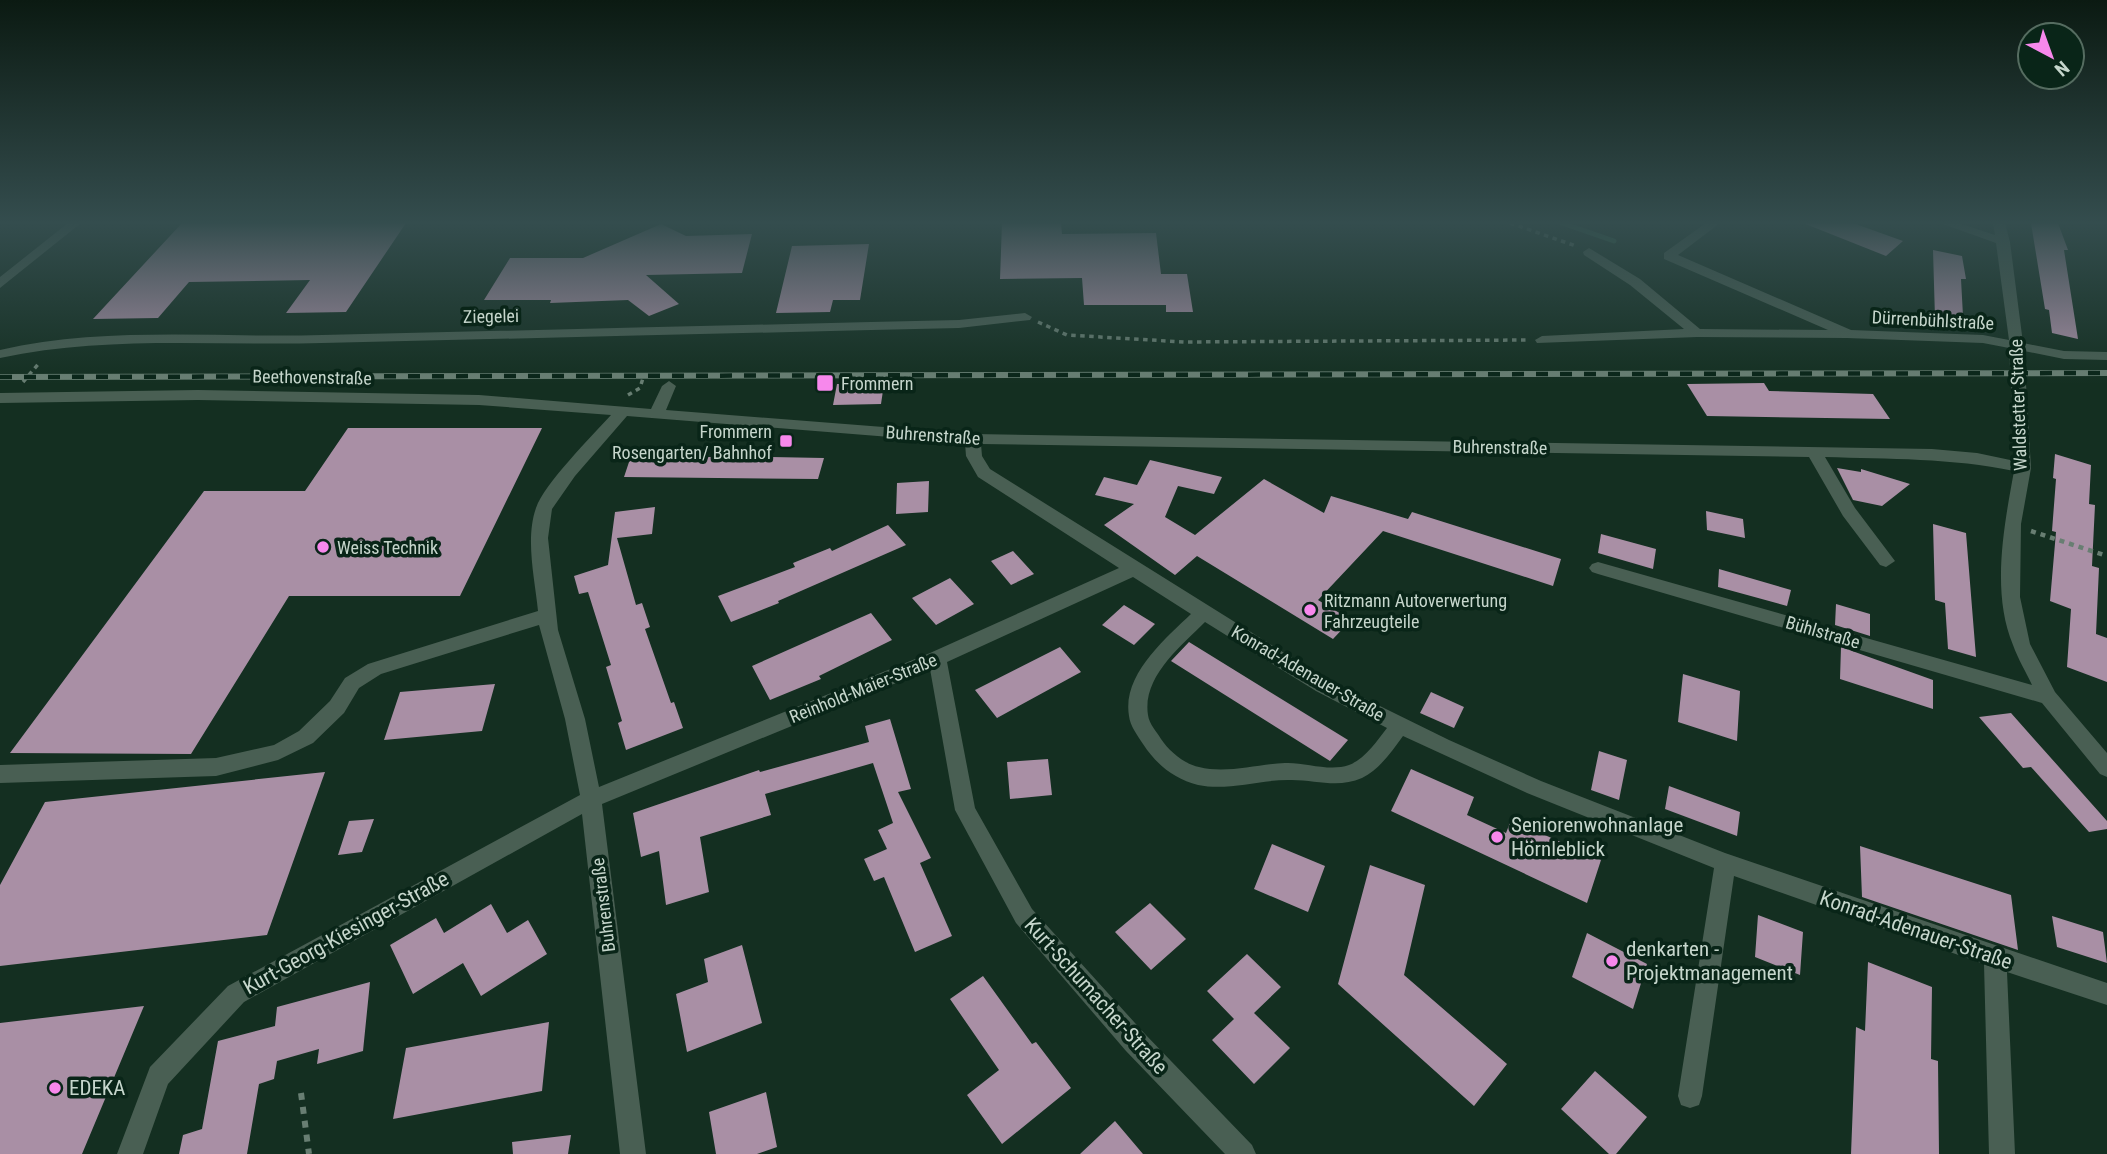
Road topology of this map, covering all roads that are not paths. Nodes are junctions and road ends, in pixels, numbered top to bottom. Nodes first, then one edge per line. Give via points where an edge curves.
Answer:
1 (1627, 277) edge
2 (1717, 277) edge
3 (2008, 277) edge
4 (1025, 317) road end
5 (1697, 333) junction
6 (1847, 334) junction
7 (1542, 340) road end
8 (2016, 345) junction
9 (0, 354) edge
10 (2107, 356) edge
11 (669, 386) dead end
12 (0, 398) edge
13 (626, 403) junction
14 (657, 413) junction
15 (973, 439) junction
16 (1814, 452) junction
17 (2023, 468) junction
18 (1886, 561) dead end
19 (1598, 568) dead end
20 (1132, 570) junction
21 (1203, 613) junction
22 (548, 615) junction
23 (937, 658) junction
24 (2048, 697) junction
25 (1401, 725) junction
26 (2107, 768) edge
27 (0, 774) edge
28 (591, 799) junction
29 (1725, 864) junction
30 (1995, 957) junction
31 (2107, 994) edge
32 (1690, 1096) dead end
33 (130, 1154) edge
34 (633, 1154) edge
35 (1243, 1154) edge
36 (2002, 1154) edge

1 - 5 street
2 - 6 street, Dürrenbühlstraße
3 - 8 street, Waldstetter Straße
4 - 9 street, Ziegelei via 959,324 290,340 149,339 40,345
5 - 6 street, Dürrenbühlstraße
5 - 7 street, Dürrenbühlstraße
6 - 8 street, Dürrenbühlstraße via 1983,339
8 - 10 street, Dürrenbühlstraße via 2064,355
8 - 17 street, Waldstetter Straße
11 - 14 street
12 - 13 street, Beethovenstraße via 342,396
13 - 14 street, Buhrenstraße
13 - 22 street, Buhrenstraße via 544,508 540,538
14 - 15 street, Buhrenstraße
15 - 16 street, Buhrenstraße
15 - 20 street, Konrad-Adenauer-Straße via 974,456 984,473
16 - 17 street, Buhrenstraße via 1932,454
16 - 18 street via 1849,512
17 - 24 street, Waldstetter Straße via 2013,524 2011,597 2021,644
19 - 24 street, Bühlstraße
20 - 21 street, Konrad-Adenauer-Straße
20 - 23 street, Reinhold-Maier-Straße
21 - 25 street, Konrad-Adenauer-Straße via 1348,700
21 - 25 street via 1160,656 1139,698 1138,715 1156,749 1182,770 1230,777 1292,771 1344,776 1359,771
22 - 27 street via 375,669 352,683 337,707 306,737 278,752 216,767
22 - 28 street, Buhrenstraße
23 - 28 street, Reinhold-Maier-Straße
23 - 35 street, Kurt-Schumacher-Straße via 965,810 1024,916 1135,1042
24 - 26 street, Waldstetter Straße
25 - 29 street, Konrad-Adenauer-Straße via 1556,796
28 - 33 street, Kurt-Georg-Kiesinger-Straße via 236,994 159,1076
28 - 34 street, Buhrenstraße
29 - 30 street, Konrad-Adenauer-Straße
29 - 32 street
30 - 31 street, Konrad-Adenauer-Straße
30 - 36 street

